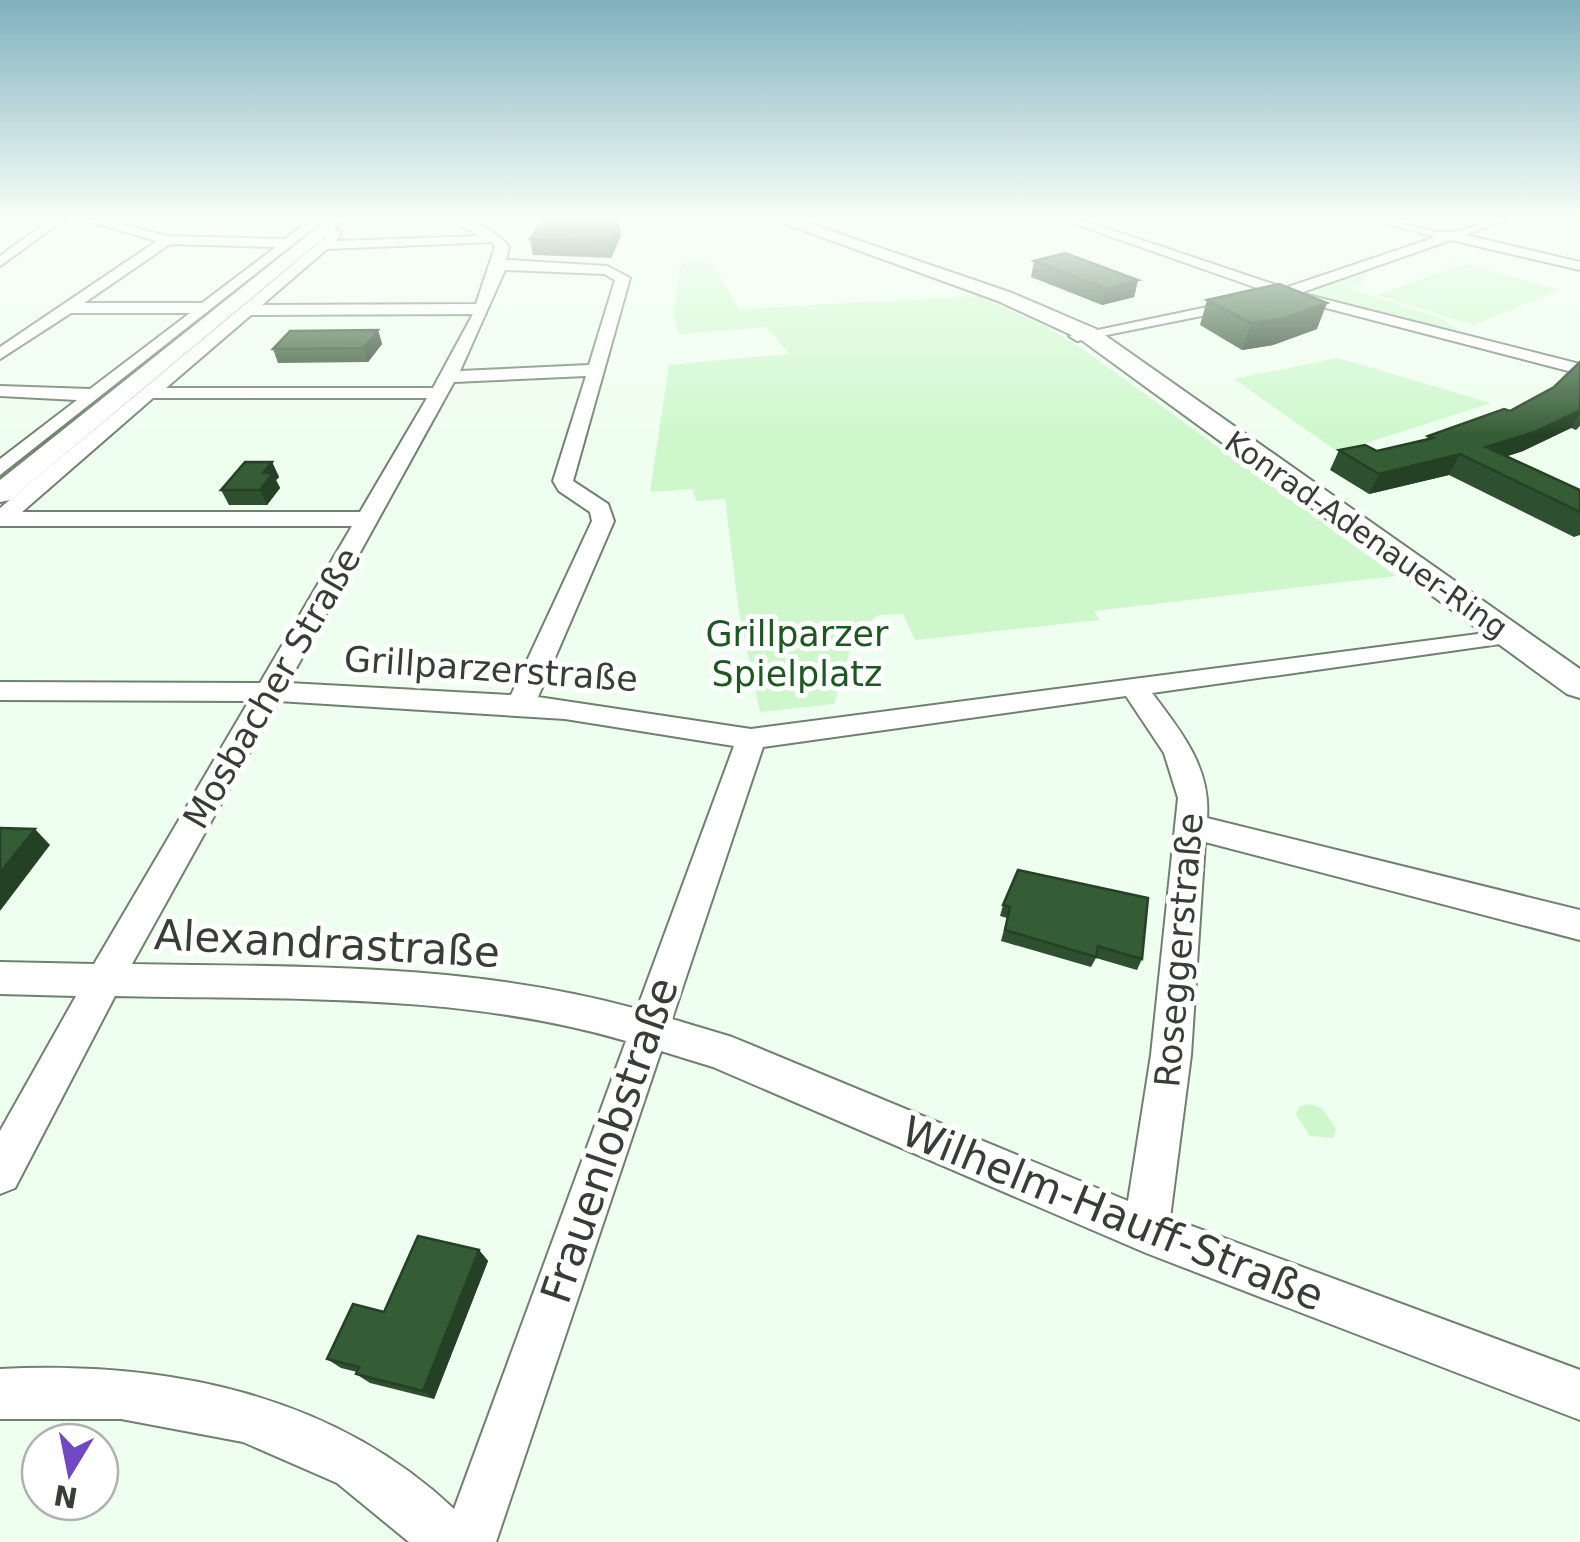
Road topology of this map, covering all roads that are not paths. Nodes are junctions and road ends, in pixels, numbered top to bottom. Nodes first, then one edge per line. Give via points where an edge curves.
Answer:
1 (91, 291) edge
2 (226, 291) edge
3 (249, 291) edge
4 (265, 291) edge
5 (489, 291) edge
6 (616, 291) edge
7 (981, 291) edge
8 (1279, 291) edge
9 (1291, 291) edge
10 (1285, 293) junction
11 (68, 308) junction
12 (204, 308) junction
13 (482, 309) junction
14 (246, 310) junction
15 (1083, 335) junction
16 (0, 354) edge
17 (1580, 369) edge
18 (594, 370) junction
19 (445, 385) junction
20 (0, 391) edge
21 (146, 393) junction
22 (96, 394) junction
23 (0, 469) edge
24 (0, 494) edge
25 (0, 518) edge
26 (368, 519) junction
27 (1507, 635) junction
28 (1132, 686) junction
29 (1580, 686) edge
30 (0, 691) edge
31 (272, 691) junction
32 (522, 702) junction
33 (752, 739) junction
34 (1192, 826) junction
35 (1580, 926) edge
36 (0, 978) edge
37 (105, 979) junction
38 (647, 1029) junction
39 (0, 1172) edge
40 (1146, 1231) junction
41 (0, 1394) edge
42 (1580, 1395) edge
43 (448, 1542) edge
44 (469, 1542) edge

1 - 11 street
2 - 12 street
3 - 24 main road
4 - 14 street
5 - 13 street, Mosbacher Straße
6 - 18 street
7 - 15 main road, Konrad-Adenauer-Ring
8 - 10 street
9 - 10 street
10 - 15 street
10 - 17 street
11 - 12 street
11 - 16 street
12 - 22 street
13 - 14 street
13 - 19 street, Mosbacher Straße
14 - 21 street
15 - 27 main road, Konrad-Adenauer-Ring
18 - 19 street
18 - 32 street via 563,481 600,509 603,520
19 - 21 street
19 - 26 street, Mosbacher Straße
20 - 22 street
21 - 25 street
22 - 23 street
25 - 26 street
26 - 31 street, Mosbacher Straße
27 - 28 street, Grillparzerstraße
27 - 29 main road, Konrad-Adenauer-Ring
28 - 33 street, Grillparzerstraße
28 - 34 street, Roseggerstraße via 1191,778
30 - 31 street, Grillparzerstraße
31 - 32 street, Grillparzerstraße
31 - 37 street, Mosbacher Straße
32 - 33 street, Grillparzerstraße via 629,714
33 - 38 street, Frauenlobstraße
34 - 35 street
34 - 40 street, Roseggerstraße
36 - 37 street, Alexandrastraße
37 - 38 street, Alexandrastraße via 424,986 562,1005
37 - 39 street, Mosbacher Straße
38 - 40 street, Wilhelm-Hauff-Straße via 718,1050
38 - 44 street, Frauenlobstraße
40 - 42 street, Wilhelm-Hauff-Straße
41 - 43 street via 138,1397 271,1426 360,1468

